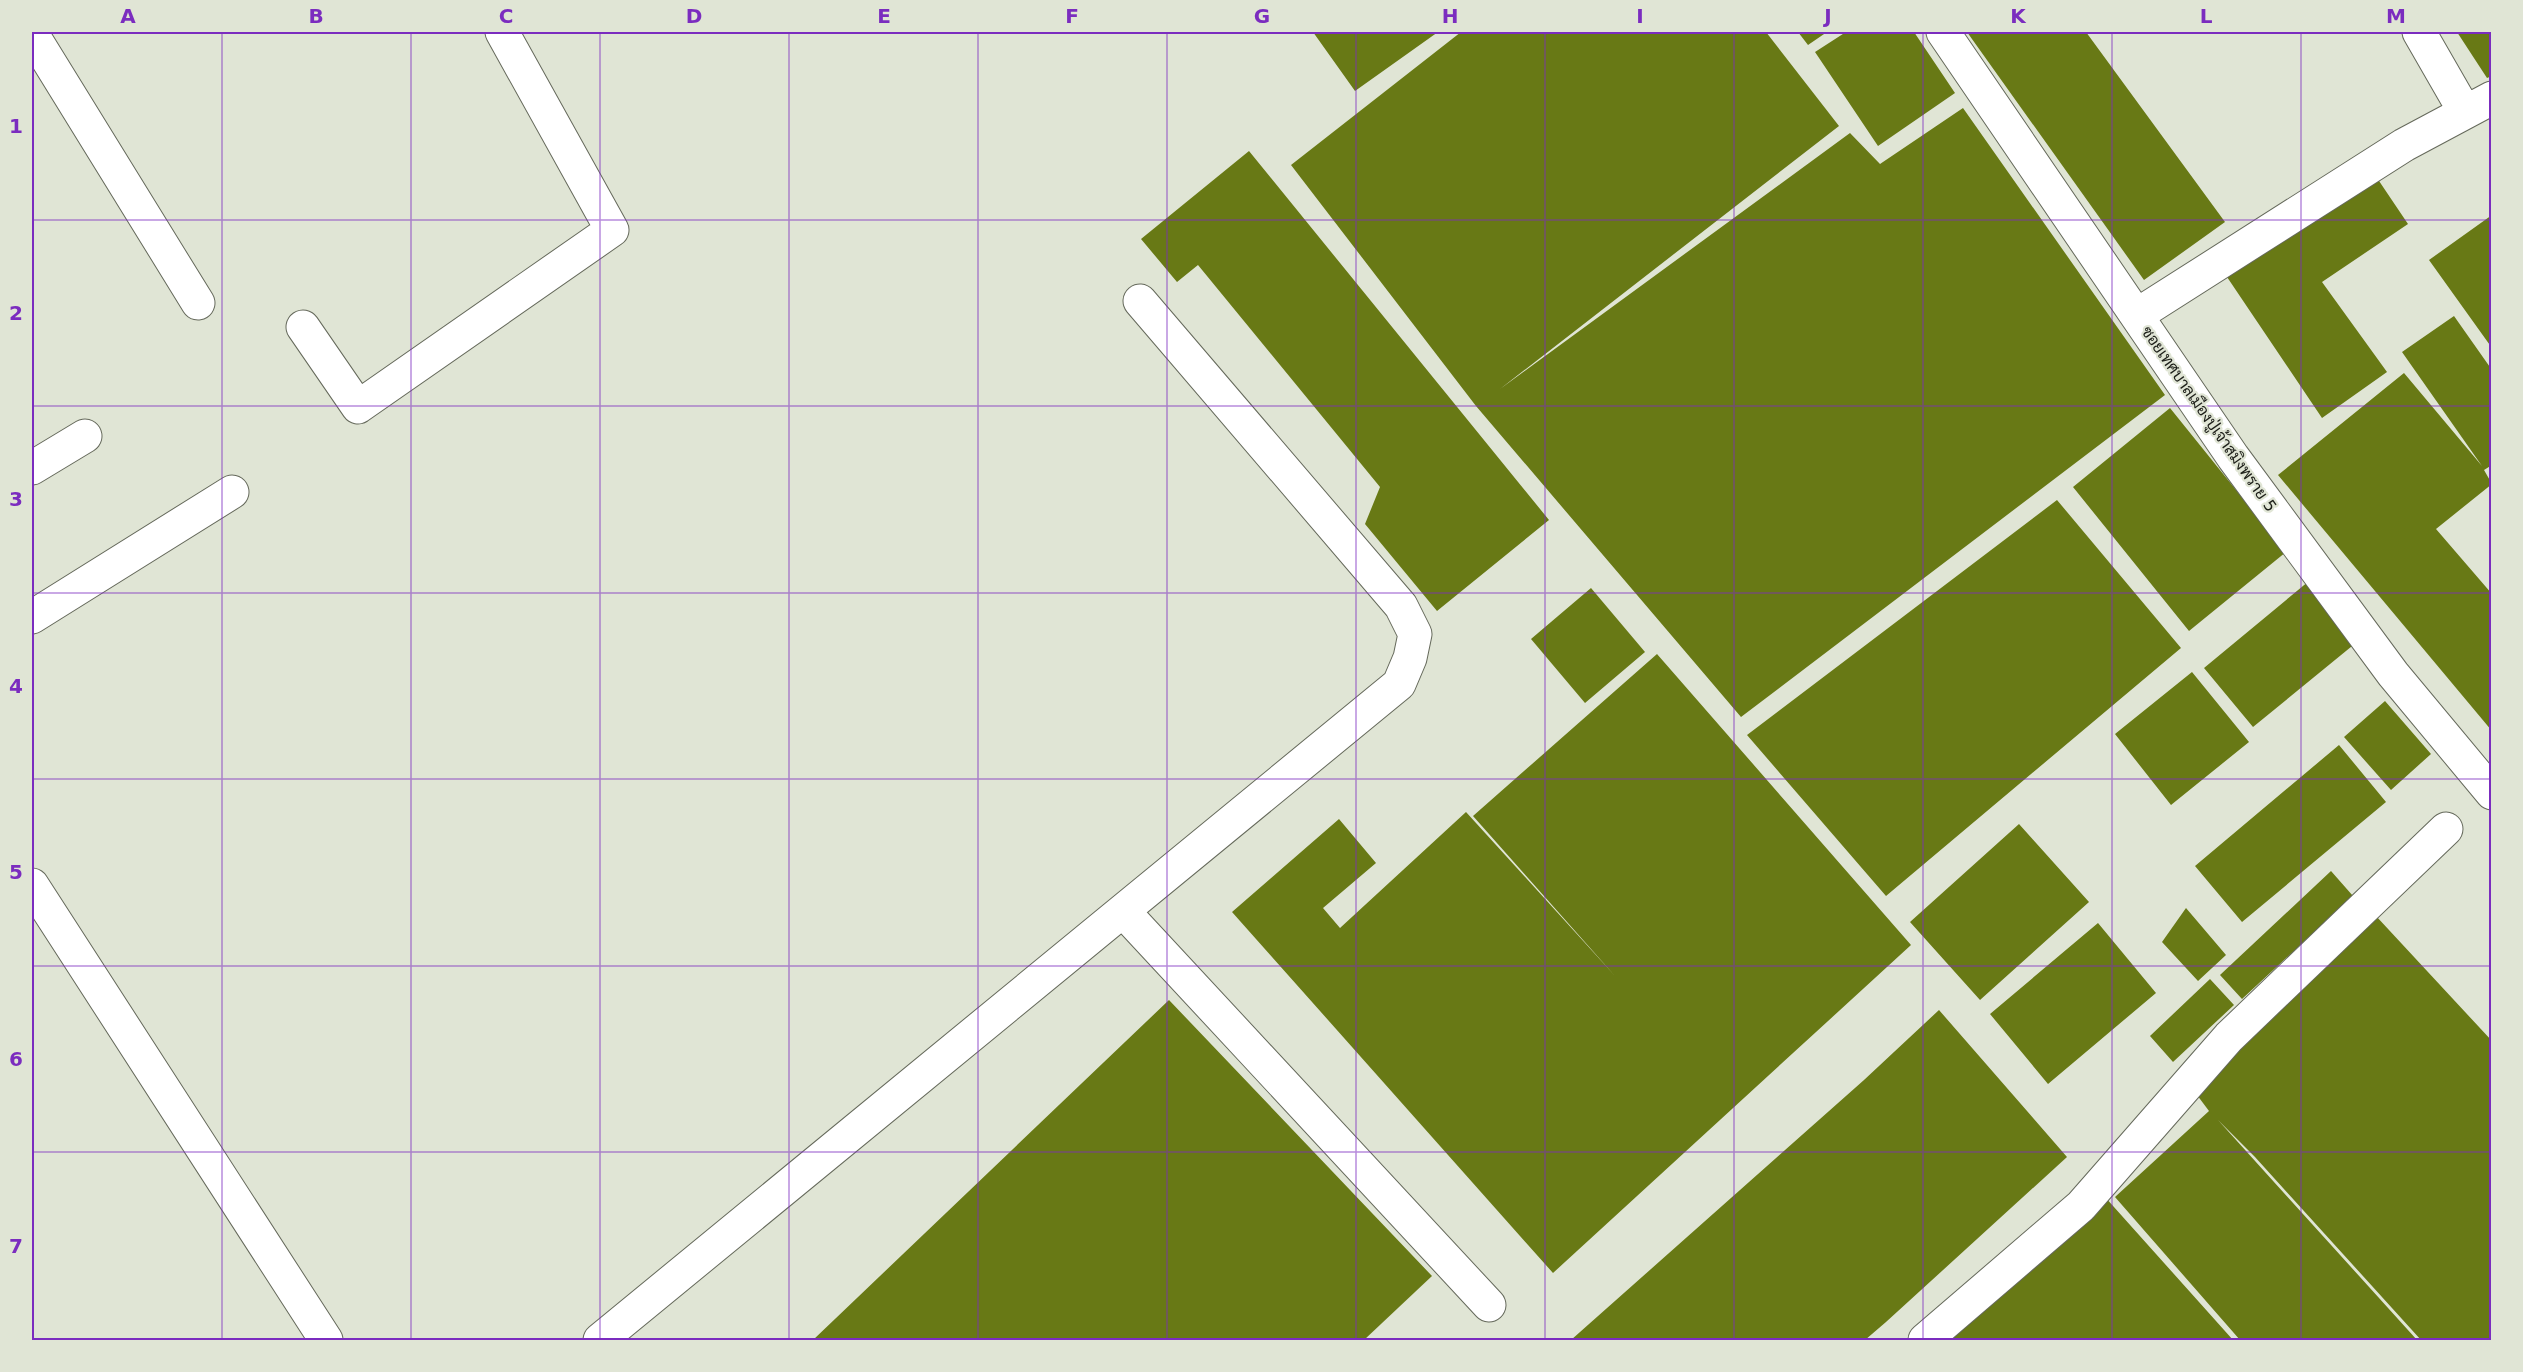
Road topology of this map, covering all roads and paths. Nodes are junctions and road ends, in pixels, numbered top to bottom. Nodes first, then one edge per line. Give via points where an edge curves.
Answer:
1 (502, 32) edge
2 (1943, 32) edge
3 (2420, 32) edge
4 (32, 34) edge
5 (40, 70) edge
6 (2478, 105) edge
7 (1140, 301) dead end
8 (198, 303) dead end
9 (2137, 315) junction
10 (303, 327) dead end
11 (85, 435) dead end
12 (32, 468) edge
13 (232, 492) dead end
14 (32, 617) edge
15 (2492, 793) edge
16 (2446, 829) dead end
17 (32, 885) edge
18 (1123, 911) junction
19 (1489, 1305) dead end
20 (326, 1341) edge
21 (600, 1341) edge
22 (1925, 1341) edge

1 - 10 street via 612,230 358,407
2 - 9 street, ซอยเทศบาลเมืองปู่เจ้าสมิงพราย 5
3 - 6 street
4 - 5 street
5 - 8 street
6 - 9 street via 2404,145
7 - 18 street via 1401,606 1415,634 1399,684
9 - 15 street, ซอยเทศบาลเมืองปู่เจ้าสมิงพราย 5 via 2233,457 2393,675
11 - 12 street
13 - 14 street
16 - 22 street via 2229,1037 2081,1206
17 - 20 street
18 - 19 street
18 - 21 street

